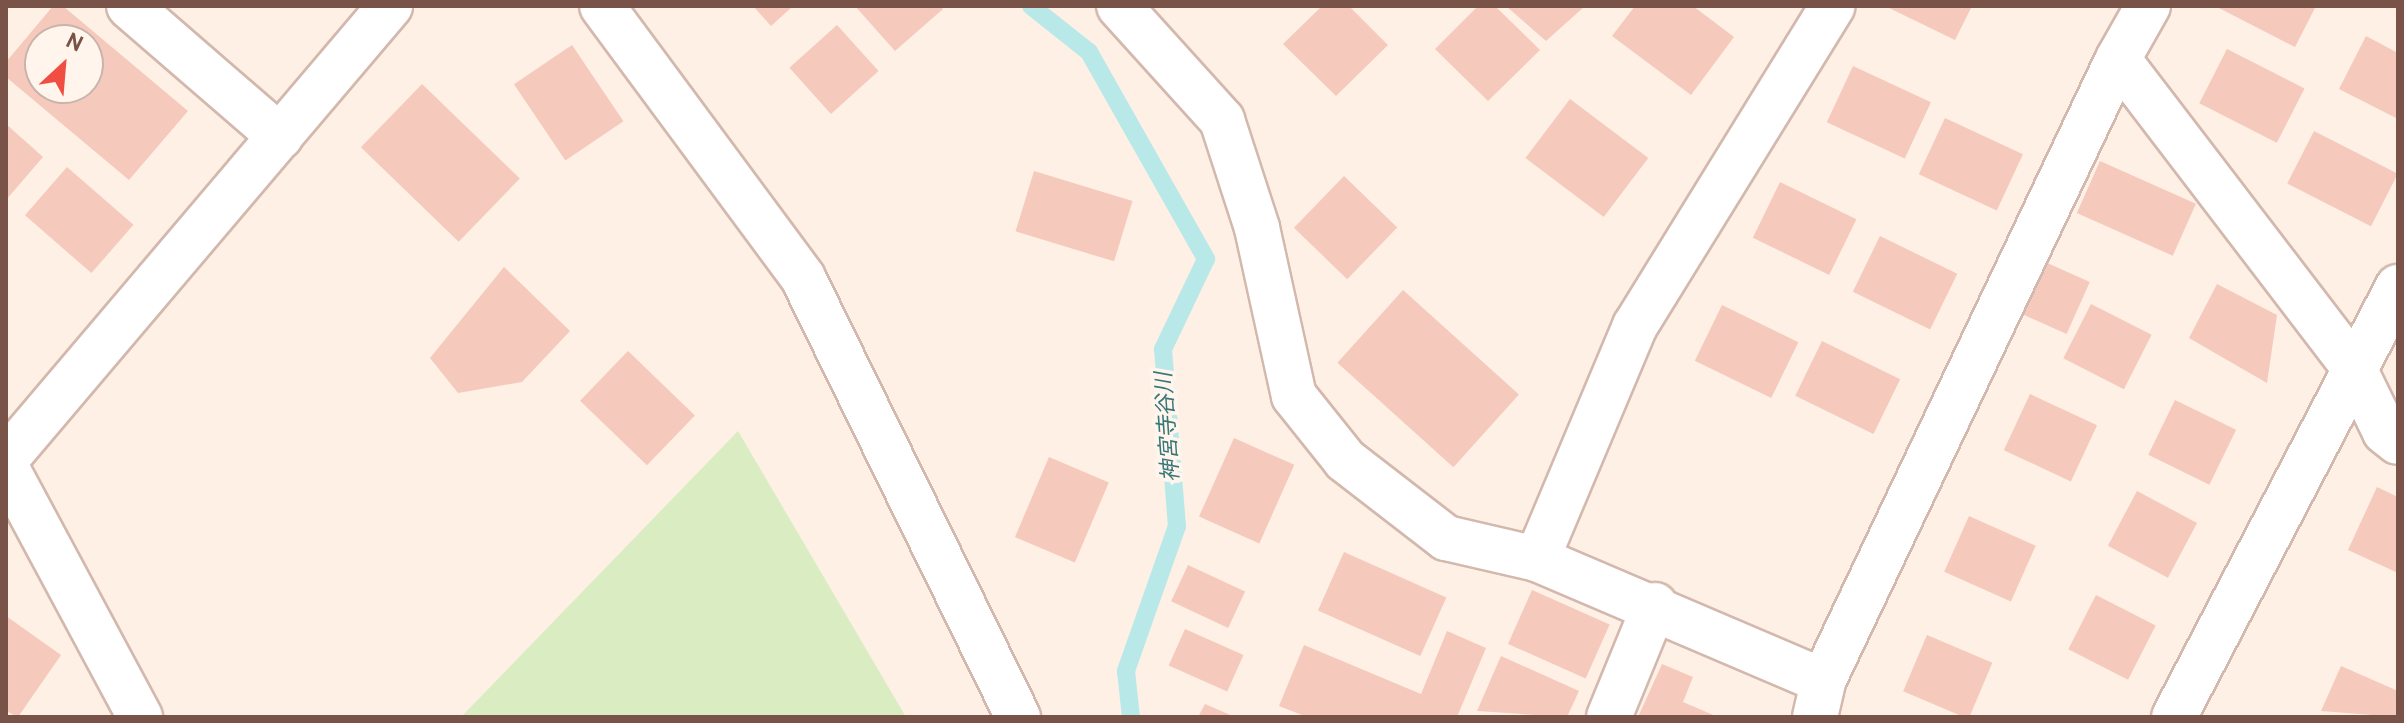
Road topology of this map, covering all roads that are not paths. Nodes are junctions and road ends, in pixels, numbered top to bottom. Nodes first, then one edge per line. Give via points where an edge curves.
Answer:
1 (129, 6) edge
2 (390, 6) edge
3 (602, 6) edge
4 (1119, 6) edge
5 (1833, 6) edge
6 (2148, 6) edge
7 (2118, 59) junction
8 (280, 137) junction
9 (2398, 287) edge
10 (2353, 366) junction
11 (2398, 442) edge
12 (6, 459) edge
13 (6, 467) edge
14 (1537, 559) junction
15 (1655, 605) junction
16 (1819, 699) edge
17 (140, 717) edge
18 (1018, 717) edge
19 (1609, 717) edge
20 (2174, 717) edge

1 - 8 street
2 - 8 street
3 - 18 street via 803,278
4 - 14 street via 1222,120 1257,228 1294,396 1345,460 1446,538
5 - 14 street via 1635,326
6 - 7 street
7 - 10 street
7 - 16 street
8 - 12 street
9 - 10 street
10 - 11 street via 2385,432
10 - 20 street
13 - 17 street
14 - 15 street
15 - 16 street
15 - 19 street

